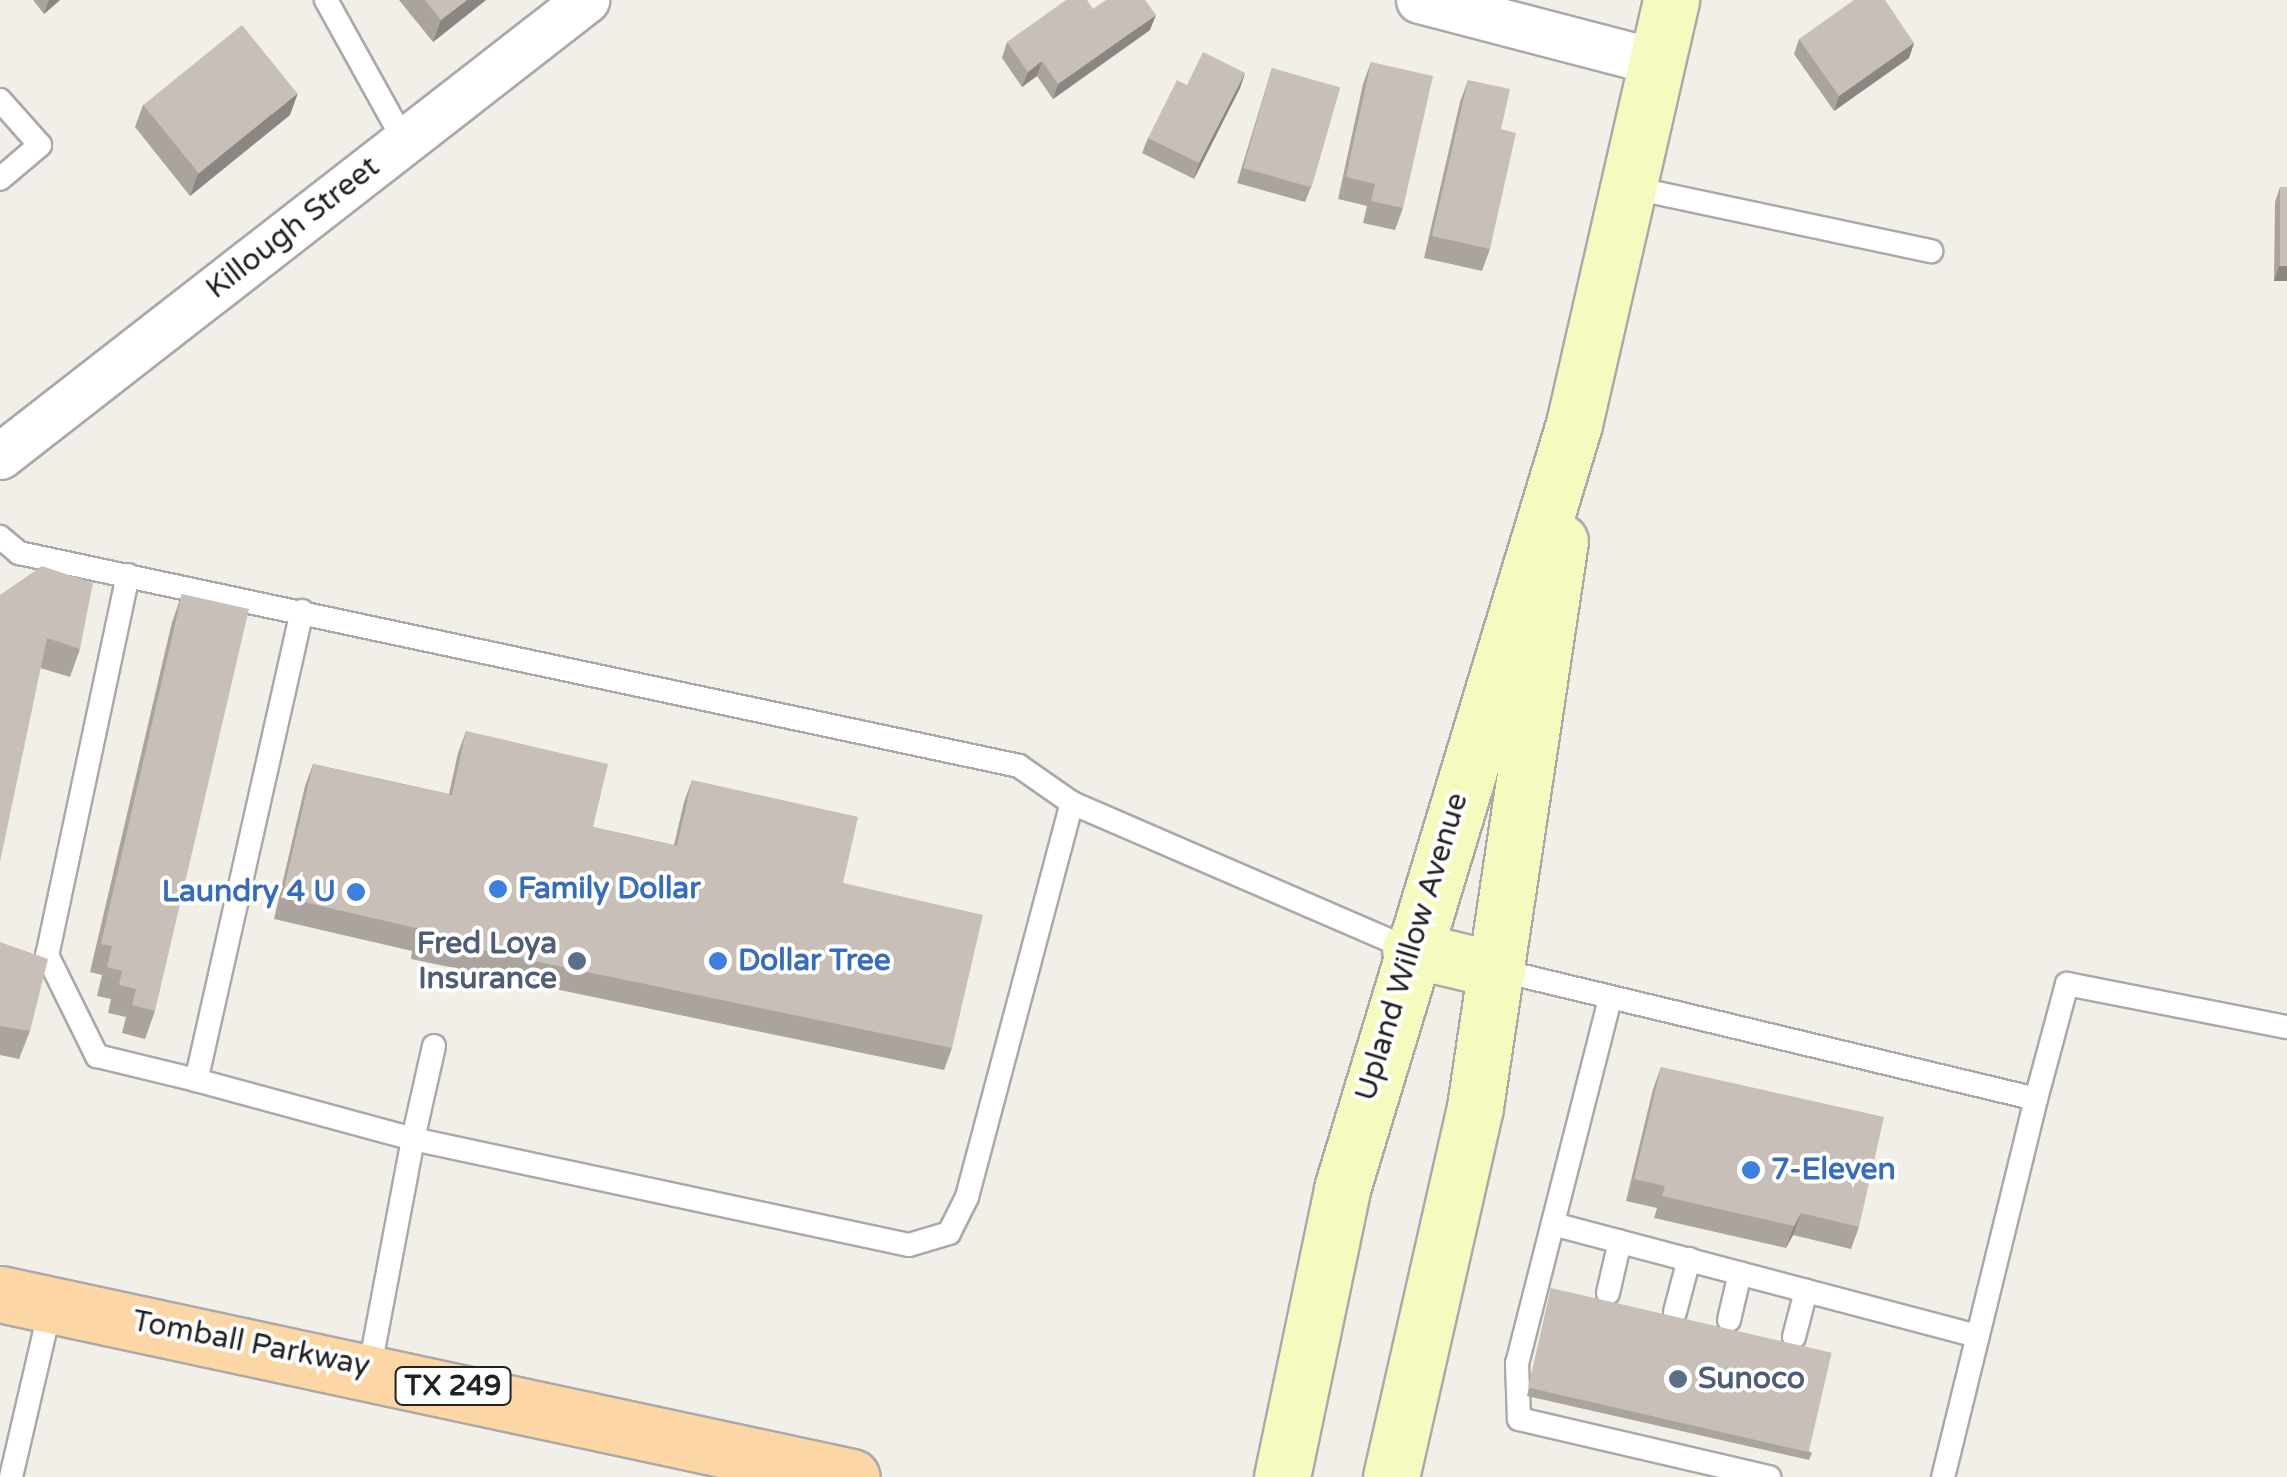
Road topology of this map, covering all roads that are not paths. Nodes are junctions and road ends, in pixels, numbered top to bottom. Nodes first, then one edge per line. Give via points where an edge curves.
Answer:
1 (326, 0) edge
2 (586, 0) edge
3 (1419, 0) edge
4 (1671, 0) edge
5 (1657, 62) junction
6 (0, 100) edge
7 (404, 141) junction
8 (0, 179) edge
9 (1628, 187) junction
10 (1931, 251) dead end
11 (1574, 424) junction
12 (0, 456) edge
13 (0, 537) edge
14 (128, 575) junction
15 (302, 611) junction
16 (1072, 802) junction
17 (1410, 949) junction
18 (1498, 970) junction
19 (1610, 999) junction
20 (2287, 1027) edge
21 (434, 1046) dead end
22 (196, 1080) junction
23 (2036, 1099) junction
24 (414, 1139) junction
25 (1553, 1224) junction
26 (1620, 1241) junction
27 (1688, 1260) junction
28 (1740, 1273) junction
29 (1806, 1290) junction
30 (1608, 1294) dead end
31 (26, 1299) edge
32 (1675, 1312) dead end
33 (1729, 1320) dead end
34 (1977, 1336) junction
35 (1794, 1338) dead end
36 (370, 1367) junction
37 (1585, 1406) edge
38 (1578, 1433) junction
39 (1705, 1434) edge
40 (1700, 1461) junction
41 (778, 1469) edge
42 (1768, 1470) edge
43 (11, 1477) edge
44 (852, 1477) edge
45 (1282, 1477) edge
46 (1391, 1477) edge
47 (1943, 1477) edge

1 - 7 lane
2 - 7 street, Killough Street
3 - 5 street
4 - 5 street, Upland Willow Avenue
5 - 9 street, Upland Willow Avenue
6 - 8 lane via 40,145
7 - 12 street, Killough Street
9 - 10 lane
9 - 11 street, Upland Willow Avenue
11 - 17 street, Upland Willow Avenue
11 - 18 street, Upland Willow Avenue
13 - 14 lane via 19,553
14 - 15 lane
14 - 22 lane via 46,955 97,1056
15 - 16 lane via 1019,766
15 - 22 lane
16 - 17 lane
16 - 24 lane via 972,1180 948,1233 909,1245
17 - 18 street
17 - 45 street, Upland Willow Avenue via 1342,1189
18 - 19 lane
18 - 46 street, Upland Willow Avenue
19 - 23 lane
19 - 25 lane
20 - 23 lane via 2067,984
21 - 24 lane
22 - 24 lane
23 - 34 lane
24 - 36 lane
25 - 26 lane
25 - 38 lane via 1517,1362 1519,1419
26 - 27 lane
26 - 30 lane
27 - 28 lane
27 - 32 lane
28 - 29 lane
28 - 33 lane
29 - 34 lane
29 - 35 lane
31 - 36 main road, Tomball Parkway / TX 249
31 - 43 lane
34 - 47 lane
36 - 41 main road, Tomball Parkway / TX 249
37 - 38 lane
38 - 40 lane via 1644,1438
39 - 40 lane
40 - 42 lane
41 - 44 main road, Tomball Parkway / TX 249

